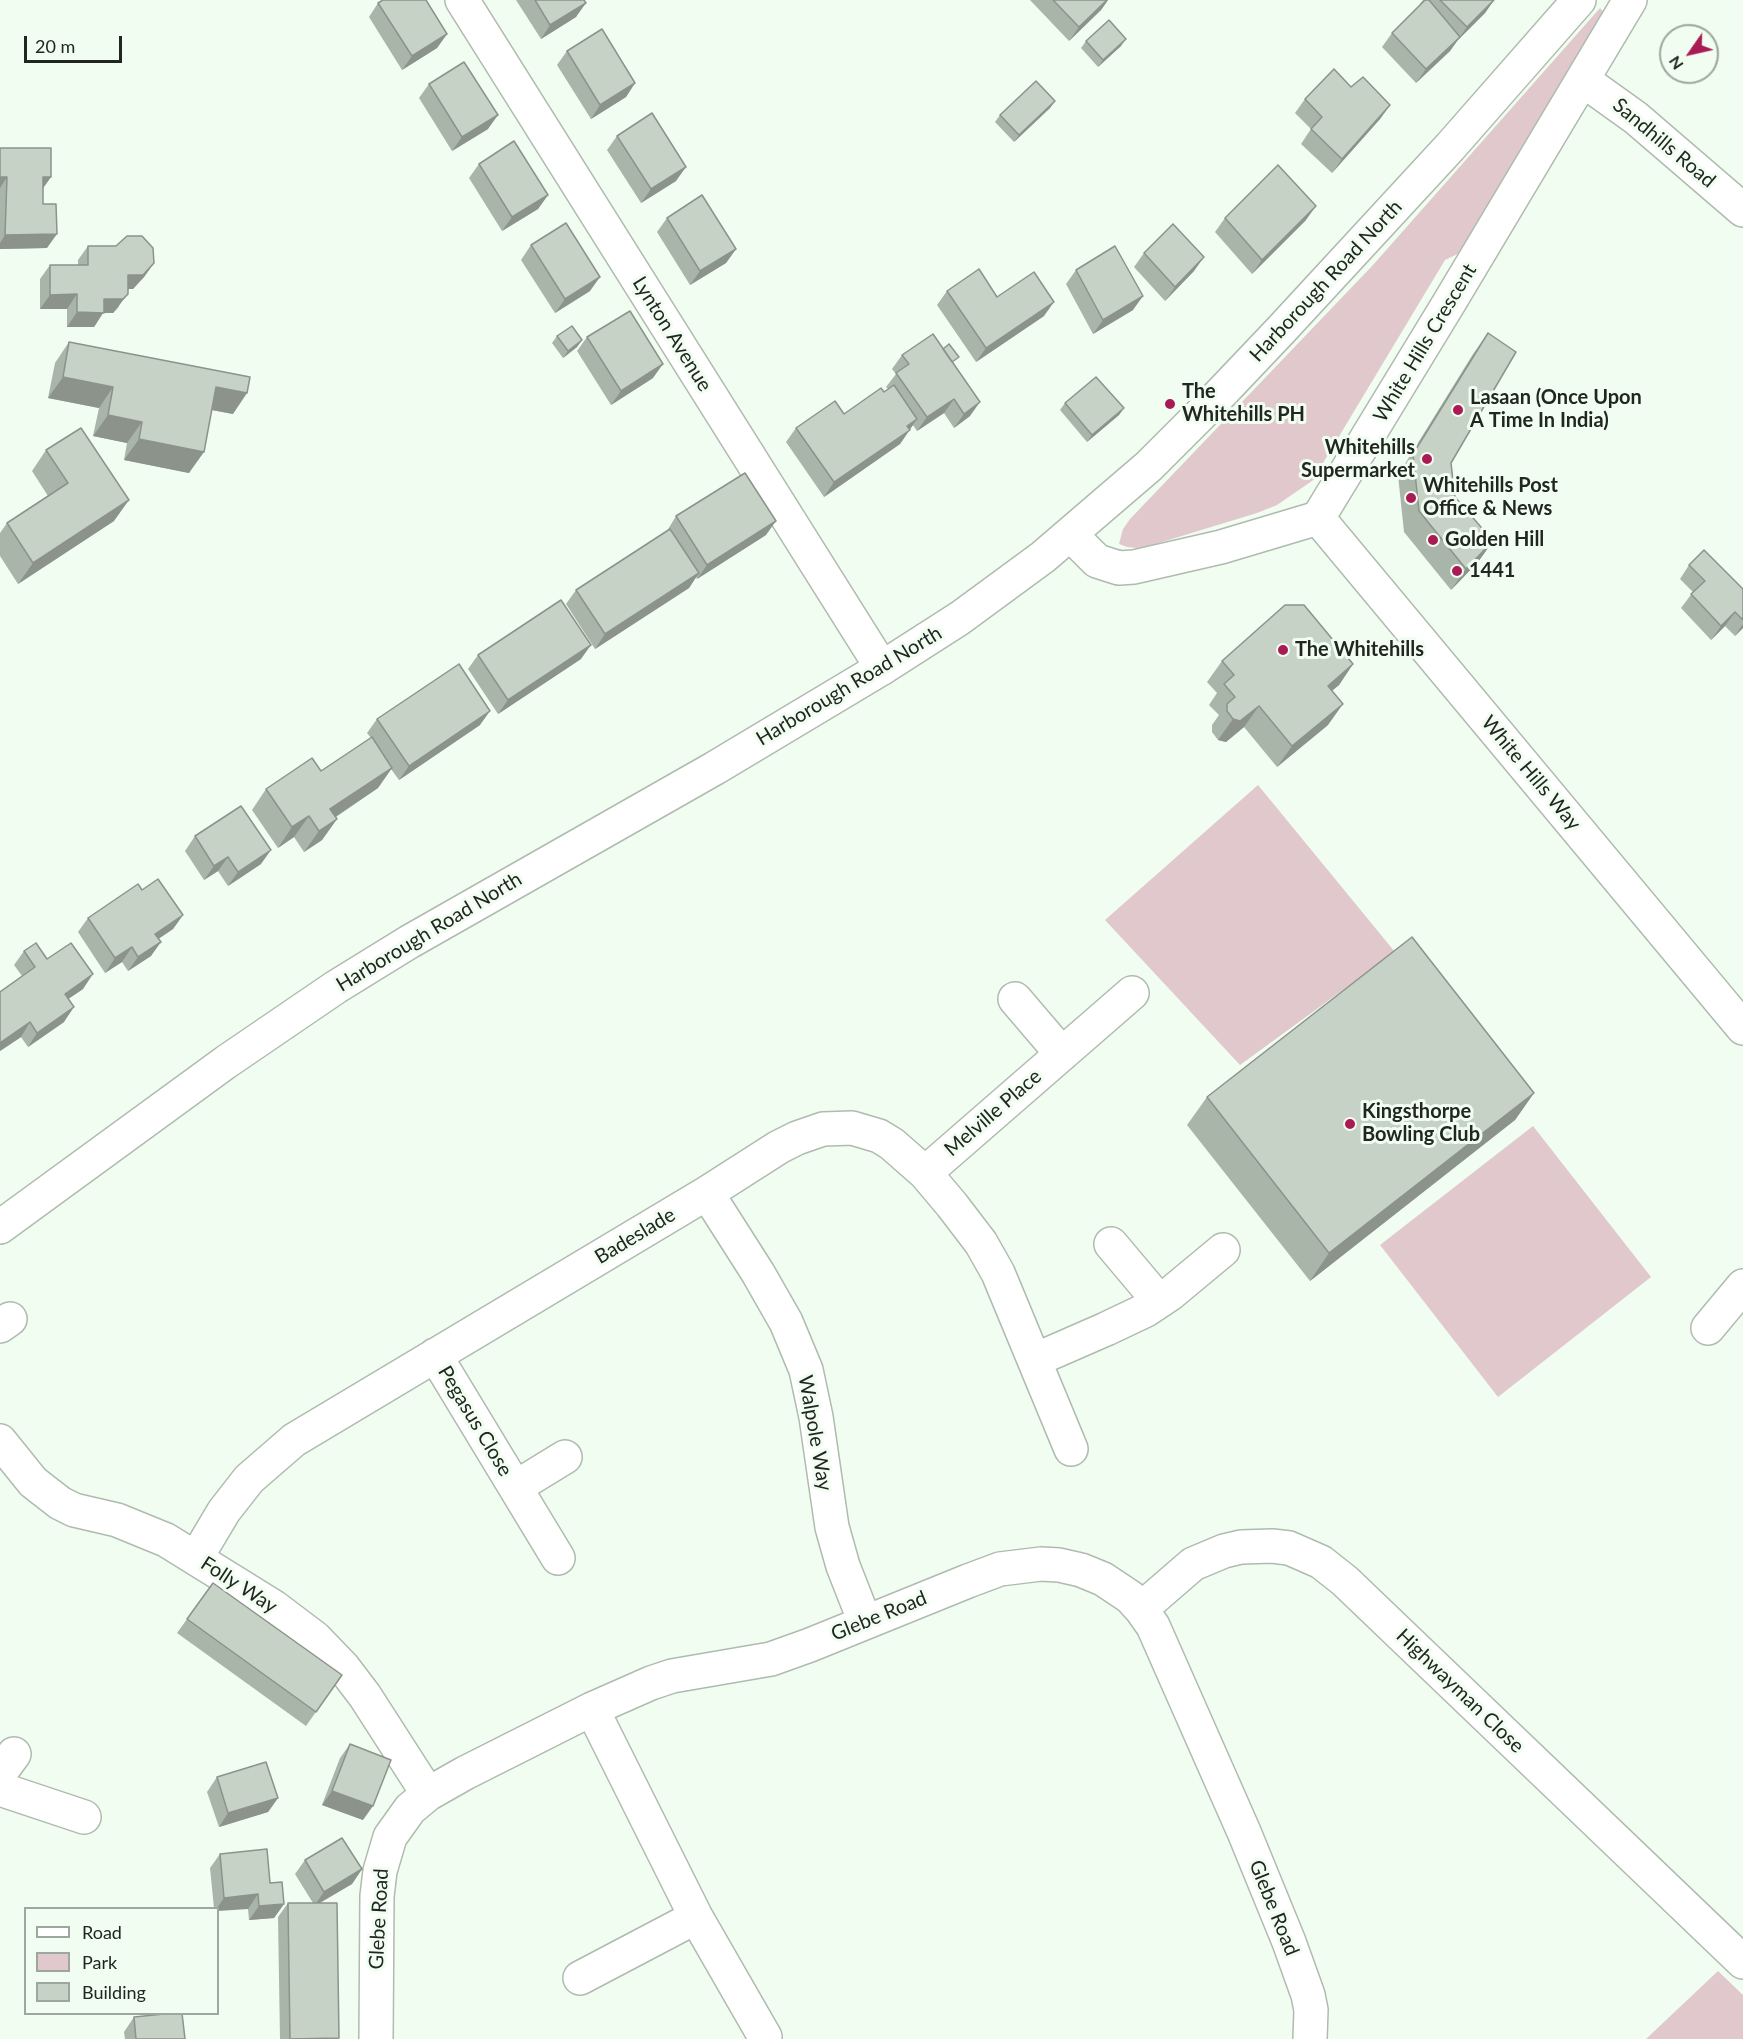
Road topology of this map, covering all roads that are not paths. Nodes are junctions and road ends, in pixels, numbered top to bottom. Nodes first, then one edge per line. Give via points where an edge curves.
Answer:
1 (462, 0) edge
2 (1579, 0) edge
3 (1630, 0) edge
4 (1583, 80) junction
5 (1743, 210) edge
6 (1318, 518) junction
7 (1071, 535) junction
8 (882, 668) junction
9 (1132, 993) dead end
10 (1015, 999) dead end
11 (1743, 1028) edge
12 (1062, 1054) junction
13 (925, 1173) junction
14 (706, 1193) junction
15 (0, 1227) edge
16 (1111, 1244) dead end
17 (1223, 1250) dead end
18 (1743, 1286) edge
19 (1160, 1301) junction
20 (1708, 1328) dead end
21 (435, 1355) junction
22 (1035, 1360) junction
23 (0, 1441) edge
24 (1071, 1449) dead end
25 (566, 1457) dead end
26 (516, 1487) junction
27 (196, 1558) junction
28 (558, 1558) dead end
29 (1142, 1609) junction
30 (865, 1622) junction
31 (592, 1709) junction
32 (0, 1790) edge
33 (428, 1794) junction
34 (84, 1817) dead end
35 (696, 1917) junction
36 (1743, 1962) edge
37 (580, 1978) dead end
38 (765, 2037) dead end
39 (376, 2039) edge
40 (1310, 2039) edge

1 - 8 main road, Lynton Avenue
2 - 7 main road, Harborough Road North via 1281,330 1149,466
3 - 4 main road, White Hills Crescent
4 - 5 main road, Sandhills Road via 1636,118
4 - 6 main road, White Hills Crescent
6 - 7 main road via 1221,547 1134,567 1113,567 1097,561
6 - 11 main road, White Hills Way
7 - 8 main road, Harborough Road North via 960,618
8 - 15 main road, Harborough Road North via 336,987
9 - 12 main road, Melville Place
10 - 12 main road
12 - 13 main road, Melville Place
13 - 14 main road, Badeslade via 879,1136 852,1128 823,1129 779,1147
13 - 22 main road, Badeslade via 981,1243 1008,1294
14 - 21 main road, Badeslade
14 - 30 main road, Walpole Way via 786,1322 806,1370 832,1527
16 - 19 main road
17 - 19 main road
18 - 20 main road
19 - 22 main road
21 - 26 main road, Pegasus Close
21 - 27 main road, Badeslade via 321,1422 267,1461 238,1493
22 - 24 main road, Badeslade
23 - 27 main road, Folly Way via 33,1482 60,1503 146,1531
25 - 26 main road, Pegasus Close
26 - 28 main road, Pegasus Close
27 - 33 main road, Folly Way via 315,1638 365,1696
29 - 30 main road, Glebe Road via 1119,1588 1089,1573 1059,1565 1024,1565 1000,1569
29 - 36 main road, Highwayman Close via 1193,1564 1224,1551 1272,1546 1289,1548 1321,1562
29 - 40 main road, Glebe Road via 1163,1646 1289,1942 1308,1995
30 - 31 main road, Glebe Road via 771,1659 672,1676
31 - 33 main road, Glebe Road
31 - 35 main road
32 - 34 main road
33 - 39 main road, Glebe Road via 410,1809 390,1837 380,1871
35 - 37 main road
35 - 38 main road

